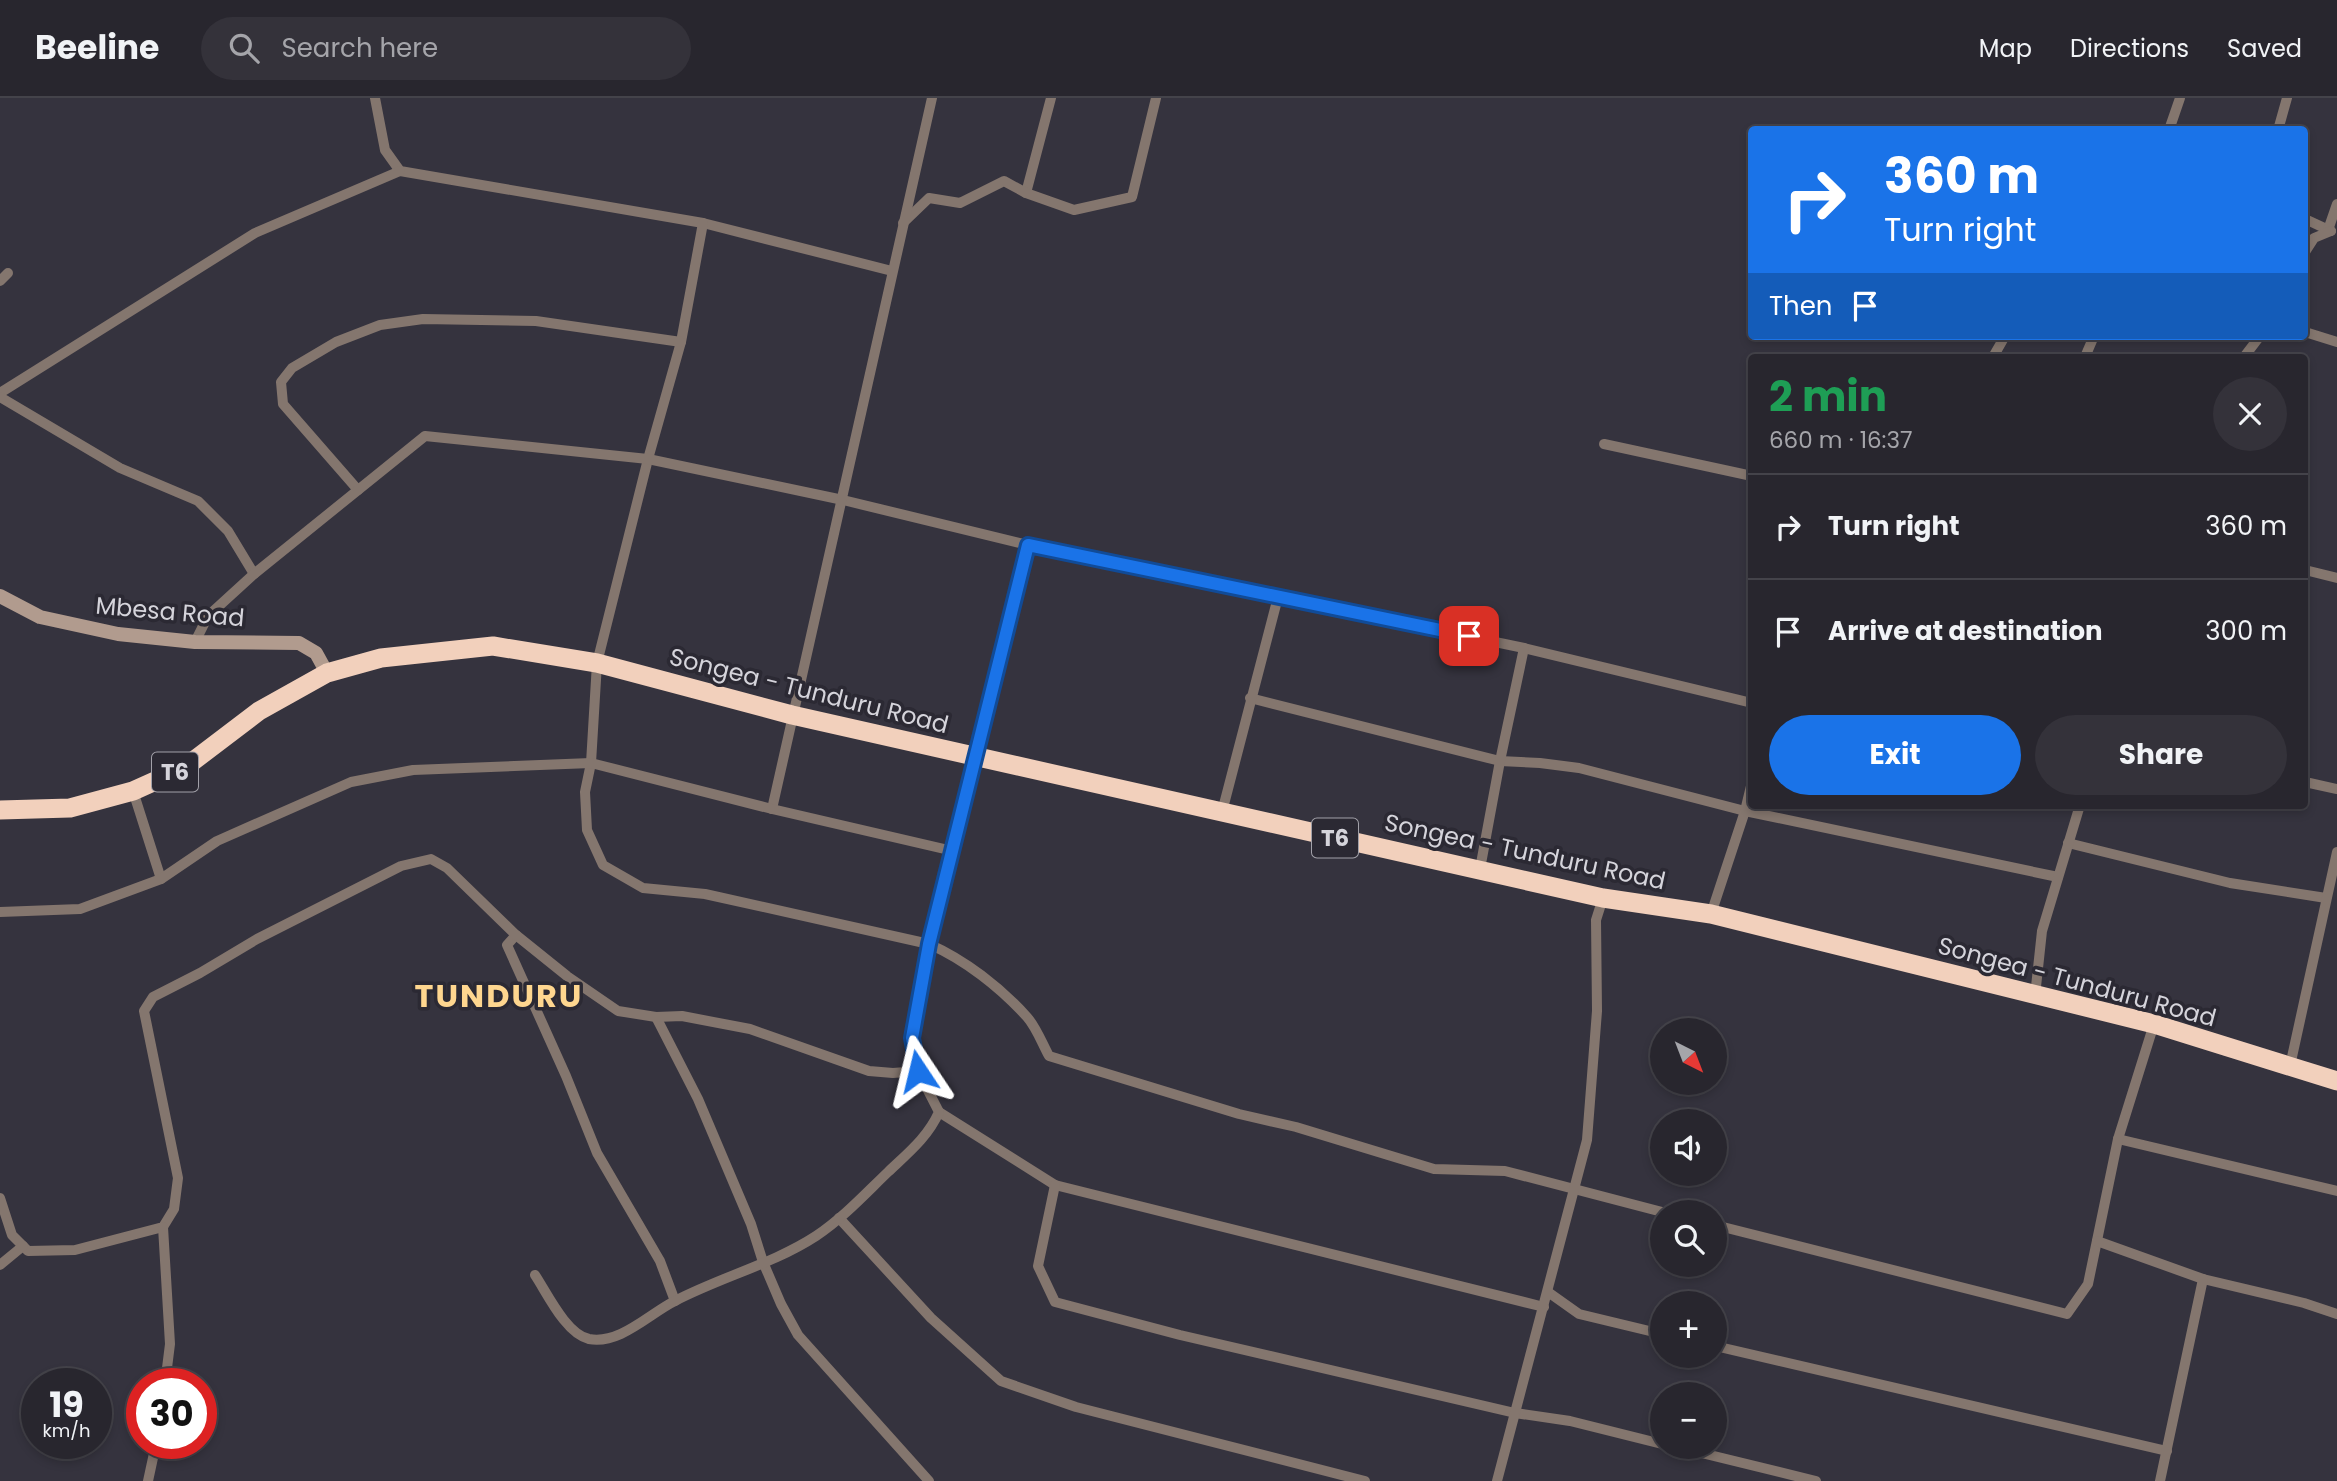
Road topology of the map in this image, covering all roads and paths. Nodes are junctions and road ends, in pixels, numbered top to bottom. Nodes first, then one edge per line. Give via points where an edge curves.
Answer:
1 (375, 98) edge
2 (932, 98) edge
3 (1051, 98) edge
4 (1156, 98) edge
5 (2180, 98) edge
6 (2287, 98) edge
7 (2170, 126) edge
8 (2279, 126) edge
9 (400, 171) junction
10 (1026, 193) junction
11 (2337, 204) edge
12 (2308, 220) edge
13 (703, 223) junction
14 (903, 223) junction
15 (2332, 231) edge
16 (2308, 247) edge
17 (892, 271) junction
18 (2308, 333) edge
19 (2257, 340) edge
20 (681, 342) junction
21 (2337, 342) edge
22 (2246, 354) edge
23 (0, 395) edge
24 (1604, 444) dead end
25 (648, 459) junction
26 (1748, 475) edge
27 (358, 490) junction
28 (843, 500) junction
29 (1028, 545) junction
30 (2308, 571) edge
31 (254, 575) junction
32 (2337, 578) edge
33 (0, 596) edge
34 (1278, 597) junction
35 (195, 642) junction
36 (1524, 648) junction
37 (597, 663) junction
38 (327, 673) junction
39 (1251, 698) junction
40 (1748, 702) edge
41 (792, 715) junction
42 (976, 756) junction
43 (1500, 761) junction
44 (591, 763) junction
45 (2308, 783) edge
46 (2337, 789) edge
47 (133, 791) junction
48 (1748, 799) edge
49 (772, 809) junction
50 (2079, 809) edge
51 (0, 810) edge
52 (1745, 811) junction
53 (1222, 812) junction
54 (2068, 843) junction
55 (953, 851) junction
56 (2337, 852) edge
57 (1480, 869) junction
58 (2058, 877) junction
59 (161, 879) junction
60 (1603, 898) junction
61 (2326, 898) junction
62 (0, 912) edge
63 (1711, 914) junction
64 (516, 935) junction
65 (929, 944) junction
66 (2035, 996) junction
67 (656, 1017) junction
68 (2154, 1024) junction
69 (2290, 1066) junction
70 (918, 1071) junction
71 (2337, 1081) edge
72 (939, 1112) junction
73 (2118, 1139) junction
74 (1055, 1185) junction
75 (1574, 1190) junction
76 (2337, 1191) edge
77 (0, 1198) edge
78 (1650, 1209) edge
79 (839, 1218) junction
80 (163, 1227) junction
81 (1727, 1228) edge
82 (2097, 1241) junction
83 (23, 1246) junction
84 (763, 1262) junction
85 (0, 1265) edge
86 (536, 1275) dead end
87 (2203, 1279) junction
88 (1548, 1292) junction
89 (675, 1301) junction
90 (1544, 1307) junction
91 (2337, 1314) edge
92 (1650, 1331) edge
93 (1727, 1349) edge
94 (167, 1368) edge
95 (1515, 1413) junction
96 (1650, 1441) edge
97 (2167, 1451) junction
98 (153, 1459) edge
99 (1726, 1459) edge
100 (148, 1481) edge
101 (929, 1481) edge
102 (1365, 1481) edge
103 (1497, 1481) edge
104 (1816, 1481) edge
105 (2160, 1481) edge

1 - 9 street via 385,150
2 - 14 street
3 - 10 street
4 - 10 street via 1132,197 1074,210
5 - 7 street
6 - 8 street
9 - 13 street
9 - 23 street via 256,233
10 - 14 street via 1004,181 960,203 929,198
11 - 15 street
12 - 15 street
13 - 17 street
13 - 20 street
14 - 17 street
15 - 16 street via 2314,237
17 - 28 street
18 - 21 street
19 - 22 street
20 - 25 street
20 - 27 street via 536,321 423,319 380,324 336,342 292,368 281,382 283,404
23 - 31 street via 120,468 198,501 228,531
24 - 26 street
25 - 27 street via 425,436
25 - 28 street
25 - 37 street
27 - 31 street
28 - 29 street
28 - 41 street
29 - 34 street
29 - 42 street
30 - 32 street
31 - 35 street via 208,616
33 - 35 main road, Mbesa Road via 40,617 118,634
34 - 36 street
34 - 39 street
35 - 38 main road, Mbesa Road via 299,643 316,653
36 - 40 street
36 - 43 street
37 - 38 highway, Songea - Tunduru Road / T6 via 493,646 381,657
37 - 41 highway, Songea - Tunduru Road / T6
37 - 44 street
38 - 47 highway, T6 via 259,711 184,768
39 - 43 street
39 - 53 street
41 - 42 highway, Songea - Tunduru Road / T6
41 - 49 street
42 - 53 highway, Songea - Tunduru Road / T6
42 - 55 street
43 - 52 street via 1579,768
43 - 57 street
44 - 49 street
44 - 59 street via 413,770 351,782 217,841
44 - 65 street via 585,792 587,830 603,865 643,888 705,894
45 - 46 street
47 - 51 highway, T6 via 70,808
47 - 59 street
48 - 52 street
49 - 55 street
50 - 54 street
52 - 58 street
52 - 63 street
53 - 57 highway, Songea - Tunduru Road / T6
54 - 58 street
54 - 61 street via 2230,883
55 - 65 street
56 - 61 street
57 - 60 highway, Songea - Tunduru Road / T6
58 - 66 street via 2042,931
59 - 62 street via 80,909
60 - 63 highway, Songea - Tunduru Road / T6
60 - 75 street via 1596,920 1597,1011 1587,1140
61 - 69 street
63 - 66 highway, Songea - Tunduru Road / T6
64 - 67 street via 618,1011
64 - 80 street via 432,859 401,866 361,885 153,997 144,1011 178,1178 174,1209
64 - 89 street via 507,945 528,995 597,1153 660,1261
65 - 70 street via 912,1038
65 - 75 street via 989,982 1028,1018 1049,1056 1434,1169 1505,1171
66 - 68 highway, Songea - Tunduru Road / T6
67 - 70 street via 682,1016 750,1028 869,1071
67 - 84 street via 698,1099
68 - 69 highway, Songea - Tunduru Road / T6
68 - 73 street
69 - 71 highway, Songea - Tunduru Road / T6
70 - 72 street
72 - 74 street
72 - 79 street via 919,1144
73 - 76 street
73 - 82 street
74 - 90 street
74 - 95 street via 1038,1266 1055,1302
75 - 78 street
75 - 88 street
77 - 83 street via 12,1235
79 - 84 street via 816,1236
79 - 102 street via 931,1318 1002,1381 1076,1407
80 - 83 street via 75,1250 29,1251
80 - 94 street via 170,1344
81 - 82 street via 2067,1314 2088,1284
82 - 87 street
83 - 85 street
84 - 89 street
84 - 101 street via 797,1335
86 - 89 street via 557,1311 576,1333 590,1339 614,1337
87 - 91 street
87 - 97 street
88 - 90 street
88 - 92 street via 1579,1314
90 - 95 street
93 - 97 street
95 - 96 street
95 - 103 street
97 - 105 street
98 - 100 street
99 - 104 street

